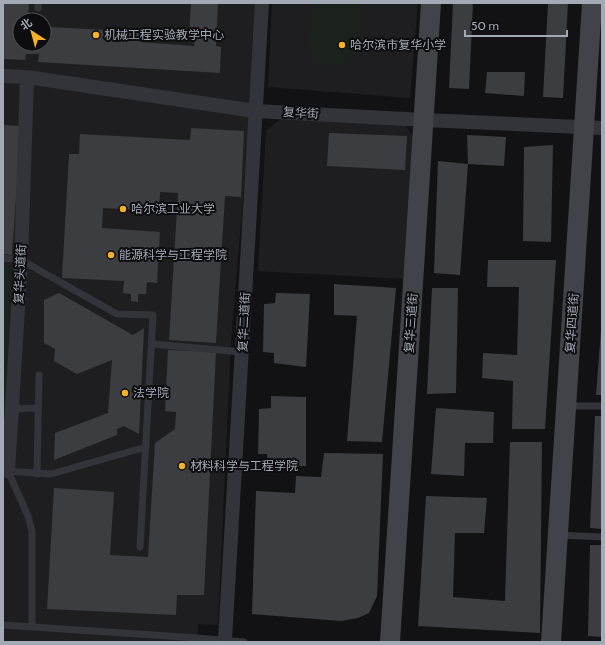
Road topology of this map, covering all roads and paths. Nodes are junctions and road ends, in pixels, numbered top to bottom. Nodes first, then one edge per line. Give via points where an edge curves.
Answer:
1 (262, 3) edge
2 (431, 3) edge
3 (592, 3) edge
4 (3, 76) edge
5 (27, 78) junction
6 (255, 111) junction
7 (424, 120) junction
8 (593, 128) edge
9 (3, 258) edge
10 (21, 260) junction
11 (152, 344) junction
12 (242, 352) junction
13 (39, 375) dead end
14 (566, 406) junction
15 (602, 406) edge
16 (38, 408) junction
17 (12, 410) junction
18 (146, 447) junction
19 (5, 470) edge
20 (37, 474) junction
21 (558, 535) junction
22 (602, 537) edge
23 (140, 547) dead end
24 (3, 625) edge
25 (32, 626) junction
26 (225, 640) junction
27 (244, 642) edge
28 (390, 642) edge
29 (551, 642) edge

1 - 6 street, 复华二道街
2 - 7 street, 复华三道街
3 - 8 street, 复华四道街
4 - 5 street, 复华街
5 - 6 street, 复华街
5 - 10 street, 复华头道街
6 - 7 street, 复华街
6 - 12 street, 复华二道街
7 - 8 street, 复华街
7 - 28 street, 复华三道街
8 - 14 street, 复华四道街
9 - 10 lane
10 - 11 lane via 117,314 153,315
10 - 17 street, 复华头道街
11 - 12 lane
11 - 18 lane
12 - 26 street, 复华二道街
13 - 16 lane
14 - 15 lane
14 - 21 street, 复华四道街
16 - 17 lane
16 - 20 lane
17 - 19 street, 复华头道街
18 - 20 lane via 51,474
18 - 23 lane
19 - 20 lane
19 - 25 lane via 28,516 32,531
21 - 22 lane
21 - 29 street, 复华四道街
24 - 25 lane
25 - 26 lane
26 - 27 lane

